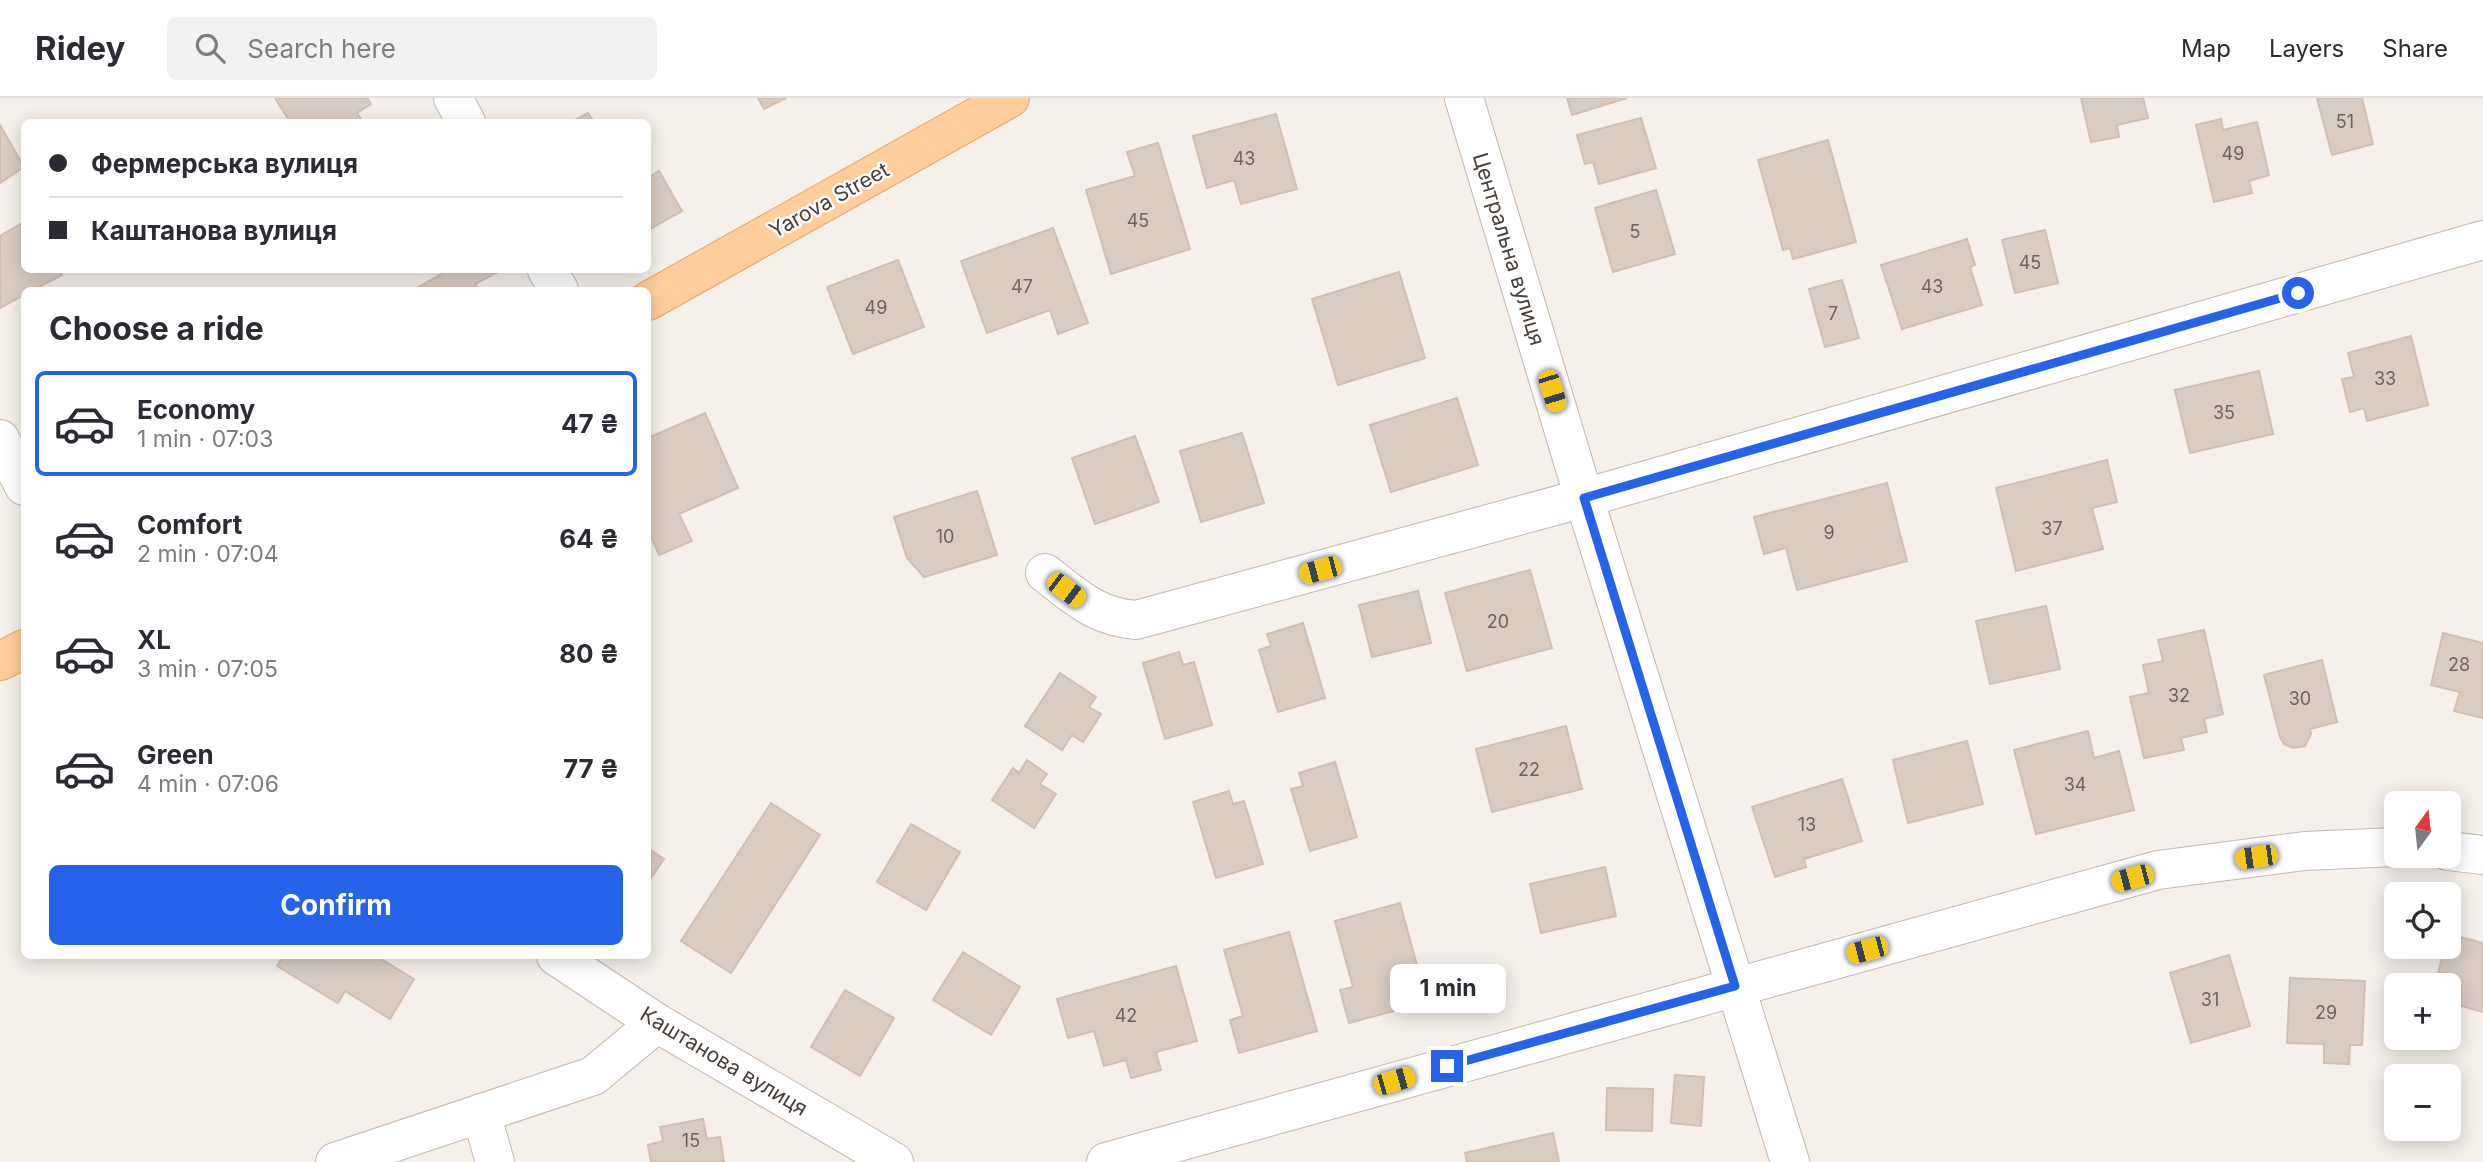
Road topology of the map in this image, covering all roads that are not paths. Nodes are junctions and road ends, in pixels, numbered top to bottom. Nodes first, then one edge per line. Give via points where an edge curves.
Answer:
1 (453, 98) edge
2 (1010, 98) edge
3 (1464, 98) edge
4 (464, 119) edge
5 (2483, 240) edge
6 (651, 299) edge
7 (0, 439) edge
8 (21, 480) edge
9 (1584, 498) junction
10 (1045, 573) dead end
11 (21, 650) edge
12 (0, 661) edge
13 (2384, 848) edge
14 (2461, 852) edge
15 (2483, 855) edge
16 (561, 959) edge
17 (1735, 986) junction
18 (657, 1023) junction
19 (481, 1113) junction
20 (335, 1162) edge
21 (495, 1162) edge
22 (894, 1162) edge
23 (1106, 1162) edge
24 (1790, 1162) edge

1 - 4 street
2 - 6 main road, Yarova Street
3 - 9 street, Центральна вулиця
5 - 9 street
7 - 8 street
9 - 10 street via 1136,620 1113,618 1087,606
9 - 17 street, Центральна вулиця
11 - 12 main road
13 - 17 street via 2305,851 2158,870
14 - 15 street
16 - 18 street, Каштанова вулиця
17 - 23 street
17 - 24 street, Центральна вулиця
18 - 19 street via 593,1076
18 - 22 street, Каштанова вулиця
19 - 20 street
19 - 21 street

